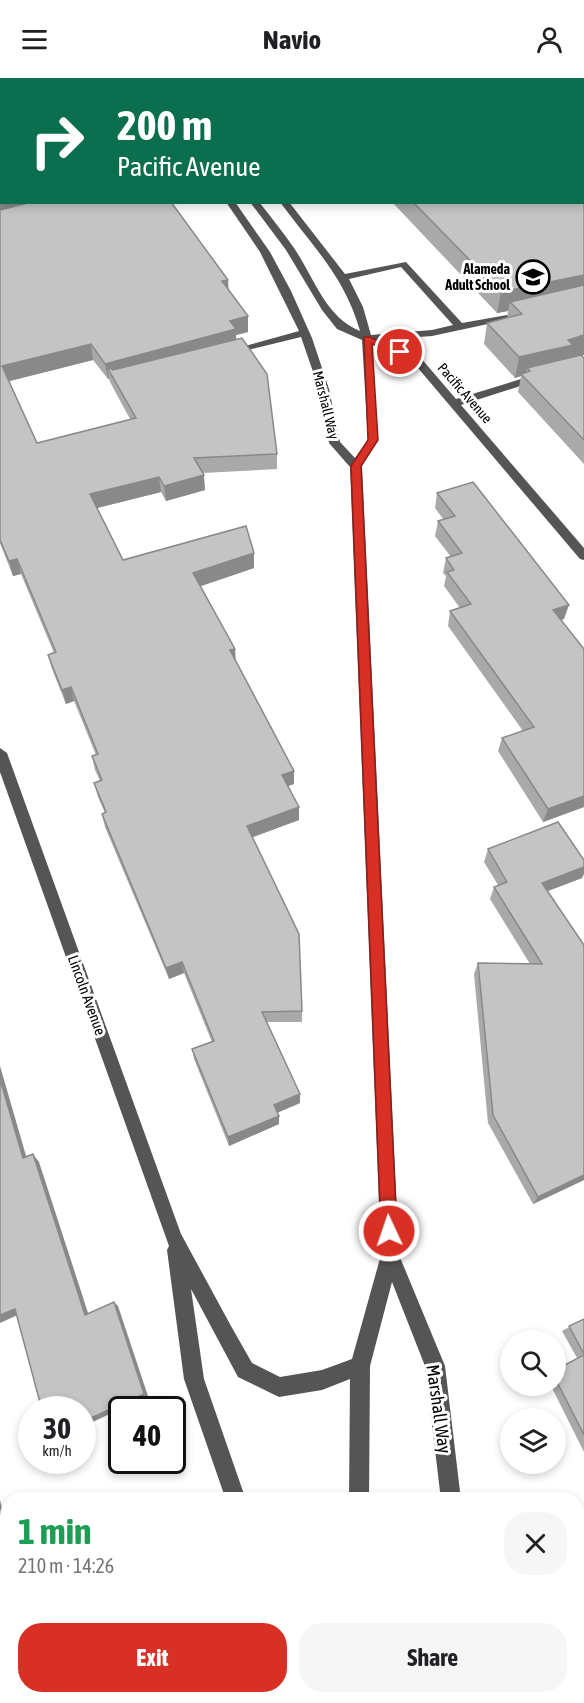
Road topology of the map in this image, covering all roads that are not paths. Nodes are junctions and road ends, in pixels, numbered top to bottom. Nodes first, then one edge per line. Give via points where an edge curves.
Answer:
1 (231, 204) edge
2 (256, 204) edge
3 (286, 204) edge
4 (343, 278) junction
5 (539, 310) edge
6 (459, 326) junction
7 (306, 335) junction
8 (367, 339) junction
9 (215, 355) edge
10 (551, 374) edge
11 (454, 403) junction
12 (356, 466) junction
13 (584, 556) edge
14 (0, 753) edge
15 (174, 1238) junction
16 (390, 1255) junction
17 (360, 1366) junction
18 (233, 1492) edge
19 (359, 1492) edge
20 (450, 1492) edge

1 - 7 street via 265,252
2 - 8 street, Pacific Avenue via 341,327
3 - 4 street
4 - 6 street via 403,264
4 - 8 street via 358,307
5 - 6 street
6 - 8 street via 432,333
7 - 9 street
7 - 12 street, Marshall Way via 324,389 335,443
8 - 11 street, Pacific Avenue via 416,359
8 - 12 street via 373,440
10 - 11 street
11 - 13 street, Pacific Avenue
12 - 16 street, Marshall Way
14 - 15 street, Lincoln Avenue
15 - 17 street, Lincoln Avenue via 245,1370 279,1387 322,1380
15 - 18 street, Lincoln Avenue via 194,1378
16 - 17 street, Marshall Way
16 - 20 street, Marshall Way via 435,1366
17 - 19 street, Marshall Way

